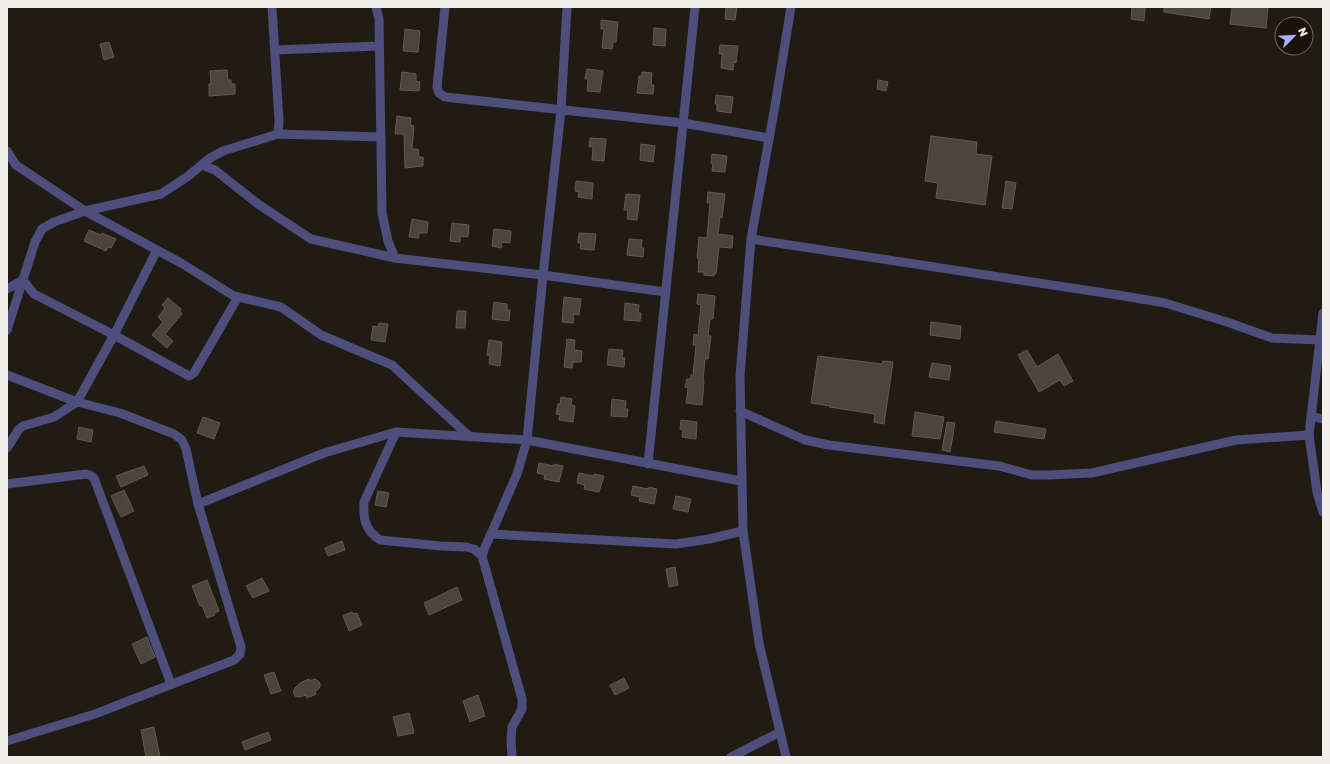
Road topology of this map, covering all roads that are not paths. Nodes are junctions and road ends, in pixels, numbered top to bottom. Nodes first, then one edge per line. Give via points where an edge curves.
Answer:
1 (272, 7) edge
2 (376, 7) edge
3 (445, 7) edge
4 (567, 7) edge
5 (695, 7) edge
6 (791, 7) edge
7 (379, 46) junction
8 (275, 50) junction
9 (561, 110) junction
10 (683, 123) junction
11 (278, 134) junction
12 (381, 137) junction
13 (768, 138) junction
14 (7, 151) edge
15 (202, 165) junction
16 (85, 211) junction
17 (751, 239) junction
18 (157, 250) junction
19 (395, 258) junction
20 (543, 275) junction
21 (23, 280) junction
22 (7, 289) edge
23 (665, 292) junction
24 (238, 298) junction
25 (1323, 313) edge
26 (7, 330) edge
27 (114, 334) junction
28 (1320, 340) junction
29 (7, 375) edge
30 (77, 402) junction
31 (740, 411) junction
32 (1311, 416) junction
33 (1323, 419) edge
34 (396, 432) junction
35 (1309, 435) junction
36 (470, 437) junction
37 (527, 440) junction
38 (7, 448) edge
39 (648, 464) junction
40 (742, 481) junction
41 (7, 484) edge
42 (198, 504) junction
43 (1323, 512) edge
44 (743, 531) junction
45 (491, 534) junction
46 (482, 556) junction
47 (171, 684) junction
48 (780, 732) junction
49 (7, 741) edge
50 (512, 757) edge
51 (731, 757) edge
52 (786, 757) edge

1 - 8 street
2 - 7 street
3 - 9 street via 437,87 439,93 445,97
4 - 9 street
5 - 10 street
6 - 13 street
7 - 8 street
7 - 12 street
8 - 11 street
9 - 10 street
9 - 20 street
10 - 13 street
10 - 23 street
11 - 12 street
11 - 15 street via 222,151
12 - 19 street via 382,213 388,241
13 - 17 street
14 - 16 street via 16,165
15 - 16 street via 161,194
15 - 19 street via 215,170 305,236
16 - 18 street
16 - 21 street via 42,229 35,242
17 - 28 street via 1165,303 1272,338
17 - 31 street via 740,376
18 - 24 street
18 - 27 street
19 - 20 street
20 - 23 street
20 - 37 street
21 - 22 street
21 - 26 street
21 - 27 street via 34,294
23 - 39 street
24 - 27 street via 192,376
24 - 36 street via 281,307 315,333 392,364
25 - 28 street
27 - 30 street
28 - 32 street
29 - 30 street
30 - 38 street via 54,417 23,426
30 - 42 street via 120,413 174,434 182,440
31 - 35 street via 805,440 999,466 1032,475 1048,476 1092,473 1236,440
31 - 40 street
32 - 33 street
32 - 35 street
34 - 36 street
34 - 42 street via 324,453
34 - 46 street via 364,502 363,513 368,530 380,540 466,547 474,549
35 - 43 street via 1317,492
36 - 37 street
37 - 39 street
37 - 45 street via 517,474
39 - 40 street
40 - 44 street
41 - 47 street via 86,474 94,478
42 - 47 street via 241,647 240,654 234,660
44 - 45 street via 676,544
44 - 48 street via 759,643
45 - 46 street
46 - 50 street via 522,700 522,709 512,727
47 - 49 street via 95,714
48 - 51 street
48 - 52 street

